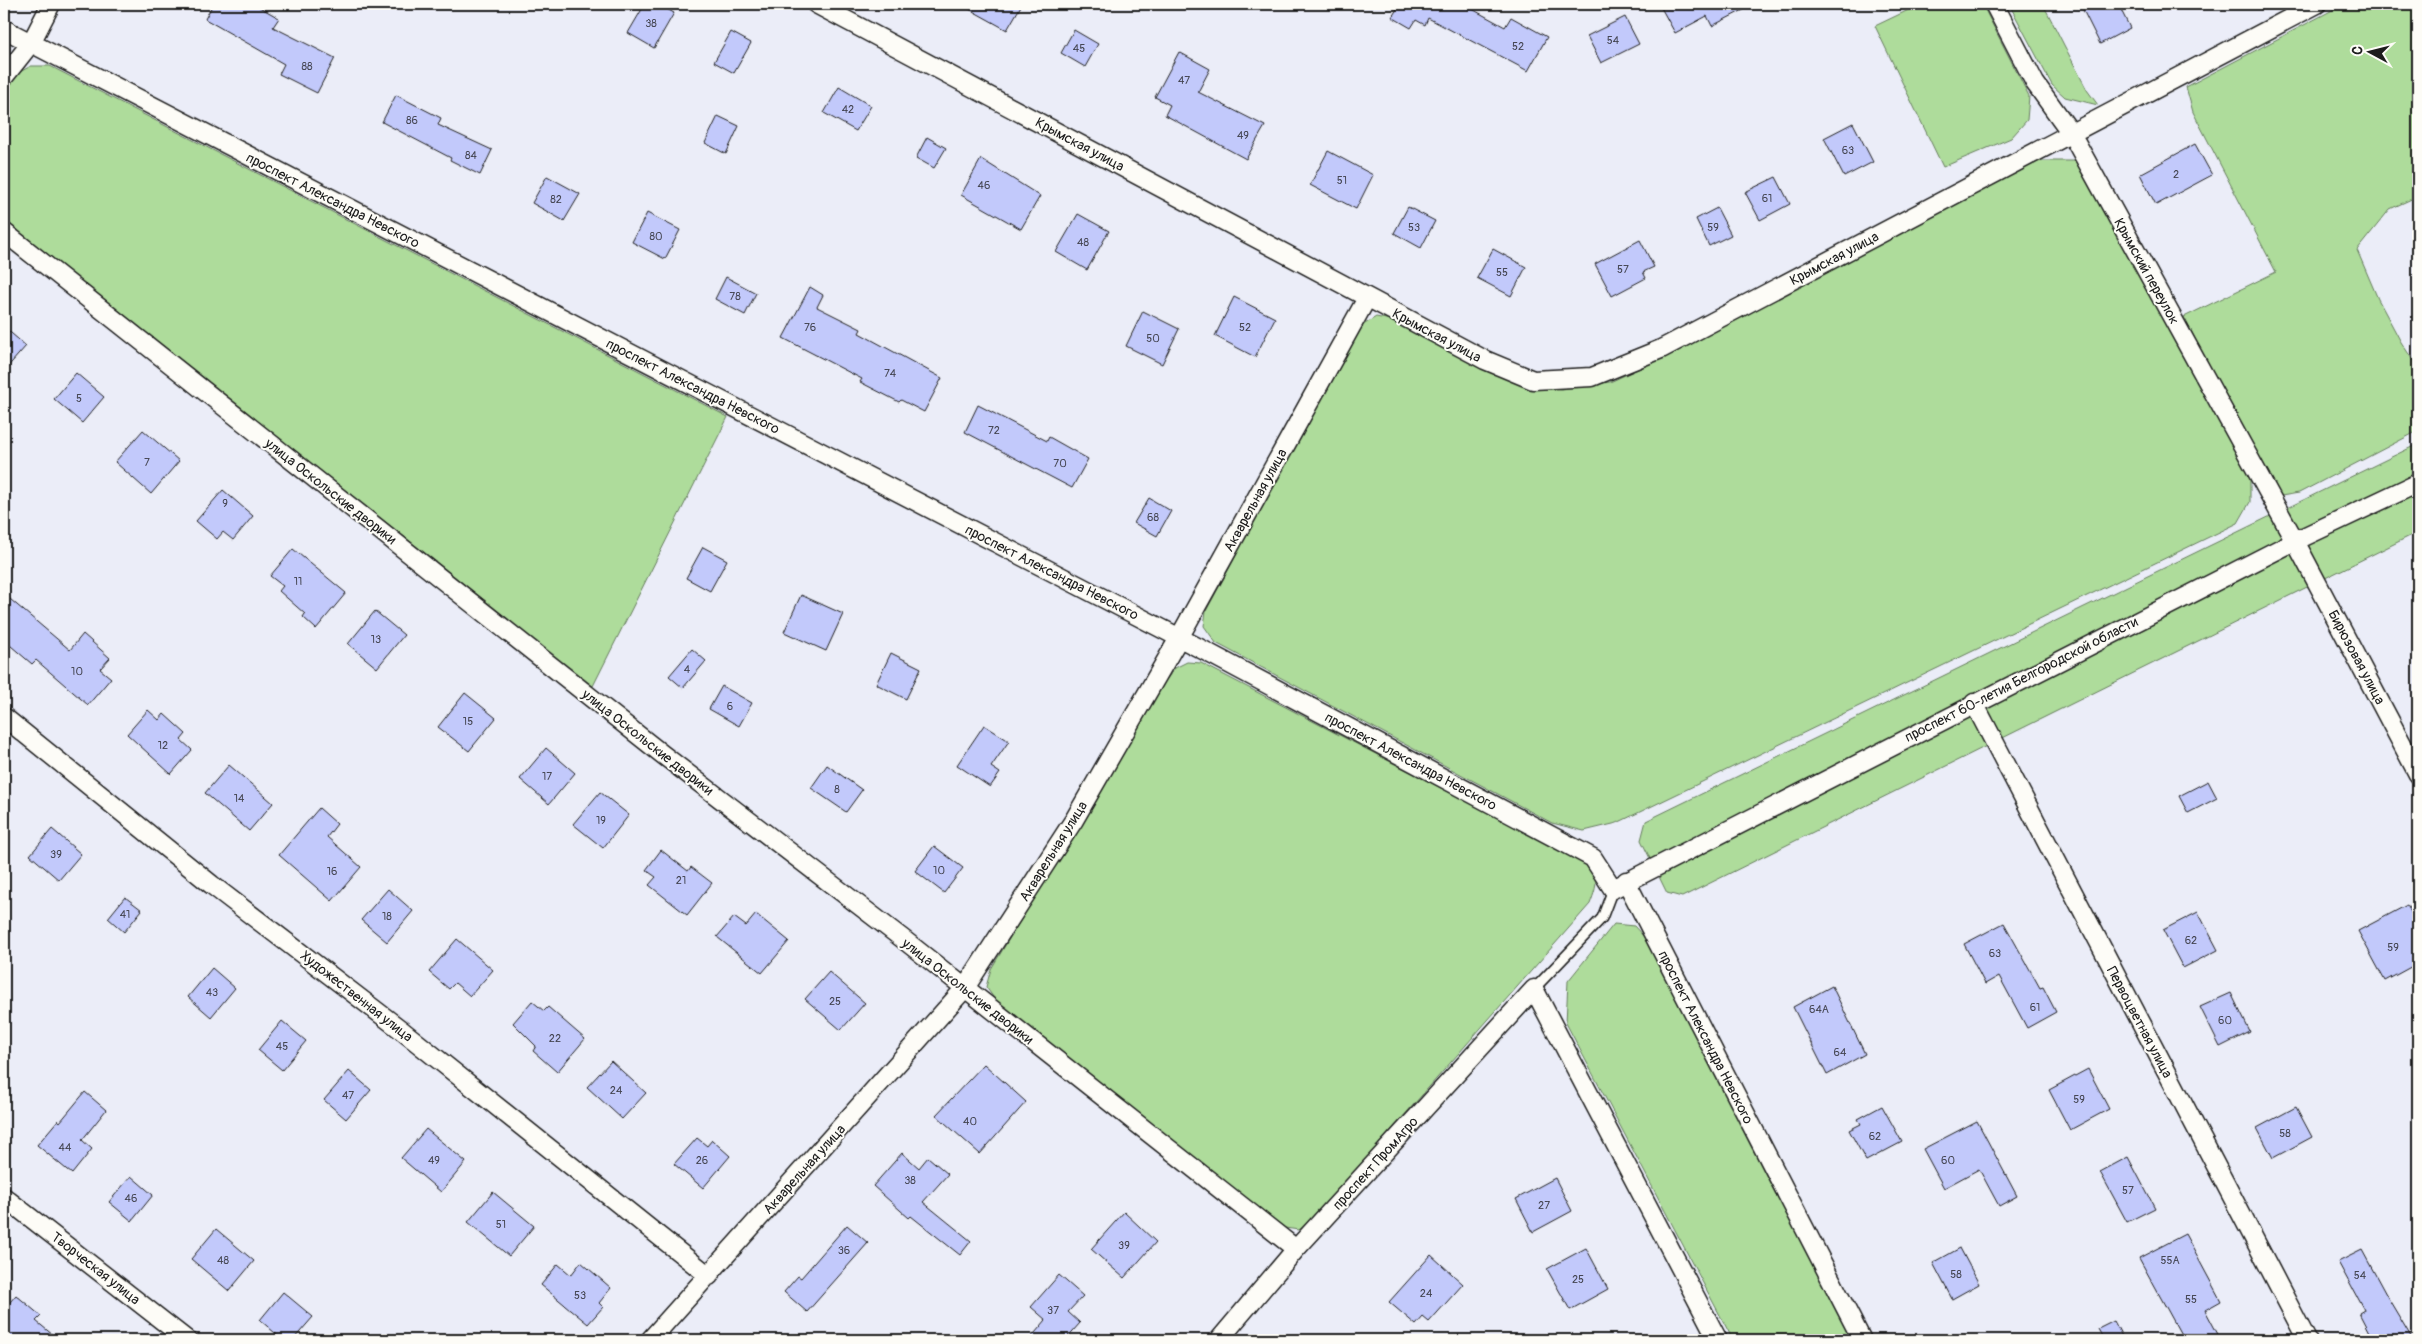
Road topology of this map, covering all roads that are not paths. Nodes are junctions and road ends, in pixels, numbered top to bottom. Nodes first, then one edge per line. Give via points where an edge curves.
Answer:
1 (51, 4) edge
2 (816, 4) edge
3 (1994, 4) edge
4 (2317, 4) edge
5 (4, 29) edge
6 (31, 43) junction
7 (4, 77) edge
8 (2071, 133) junction
9 (4, 232) edge
10 (1366, 298) junction
11 (2418, 483) edge
12 (2295, 541) junction
13 (1179, 638) junction
14 (1974, 703) junction
15 (4, 717) edge
16 (2418, 774) edge
17 (1620, 885) junction
18 (965, 988) junction
19 (1534, 989) junction
20 (4, 1197) edge
21 (1296, 1249) junction
22 (709, 1276) junction
23 (187, 1340) edge
24 (650, 1340) edge
25 (1219, 1340) edge
26 (1718, 1340) edge
27 (1862, 1340) edge
28 (2307, 1340) edge

1 - 6 street
2 - 10 street, Крымская улица
3 - 8 street, Крымский переулок via 2035,83
4 - 8 street, Крымская улица
5 - 6 street, проспект Александра Невского
6 - 7 street
6 - 13 street, проспект Александра Невского
8 - 10 street, Крымская улица via 1661,349 1592,377 1533,380 1485,360
8 - 12 street, Крымский переулок
9 - 18 street, улица Оскольские дворики via 662,754
10 - 13 street, Акварельная улица
11 - 12 street, проспект 60-летия Белгородской области
12 - 14 street, проспект 60-летия Белгородской области
12 - 16 street, Бирюзовая улица
13 - 17 street, проспект Александра Невского via 1593,858
13 - 18 street, Акварельная улица via 1074,820
14 - 17 street, проспект 60-летия Белгородской области
14 - 28 street, Первоцветная улица
15 - 22 street, Художественная улица
17 - 19 lane via 1602,918
17 - 27 street, проспект Александра Невского
18 - 21 street, улица Оскольские дворики
18 - 22 street, Акварельная улица
19 - 21 street, проспект ПромАгро
19 - 26 street
20 - 23 street, Творческая улица
21 - 25 street, проспект ПромАгро
22 - 24 street, Акварельная улица

